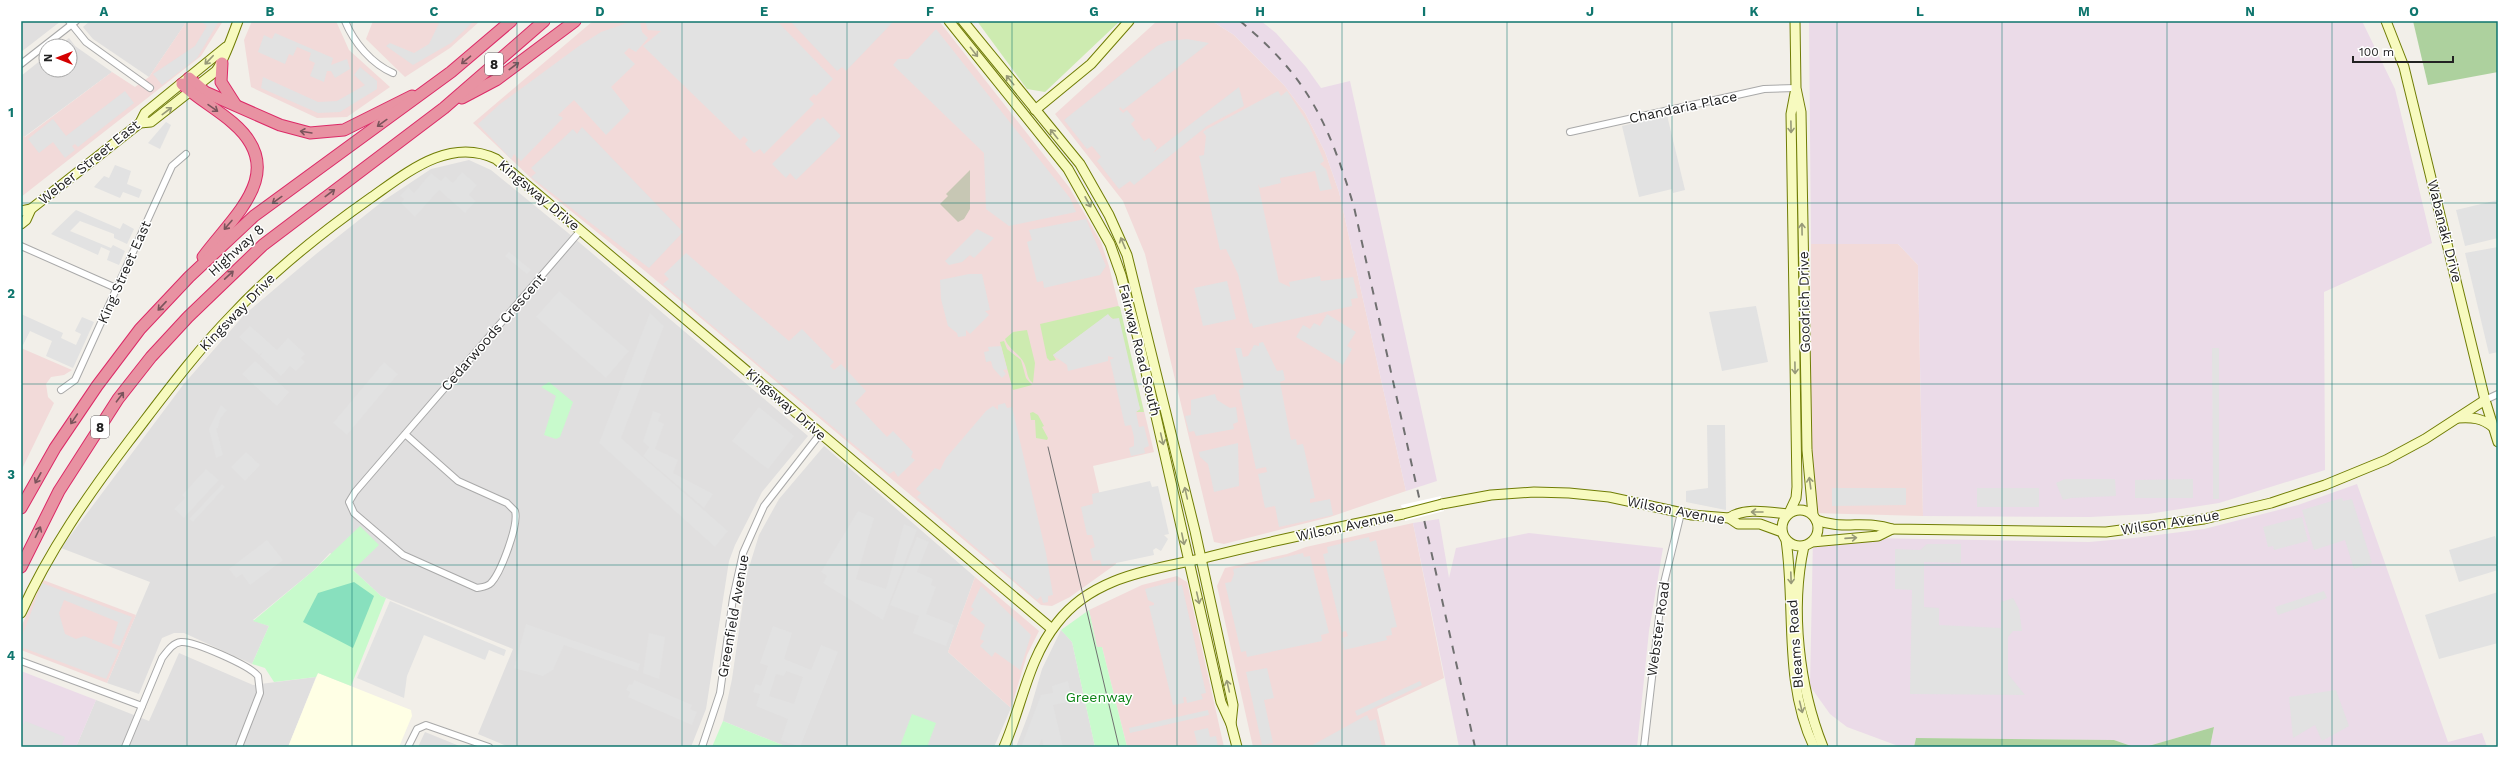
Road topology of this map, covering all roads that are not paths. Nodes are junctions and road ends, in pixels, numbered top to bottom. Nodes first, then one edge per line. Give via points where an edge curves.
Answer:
1 (238, 21) edge
2 (345, 21) edge
3 (511, 21) edge
4 (544, 21) edge
5 (575, 21) edge
6 (949, 21) edge
7 (963, 21) edge
8 (1129, 21) edge
9 (1795, 21) edge
10 (2386, 21) edge
11 (72, 22) edge
12 (226, 47) junction
13 (222, 63) junction
14 (21, 64) edge
15 (393, 73) dead end
16 (186, 81) junction
17 (150, 88) dead end
18 (1796, 88) junction
19 (195, 89) junction
20 (424, 92) junction
21 (235, 105) junction
22 (444, 108) junction
23 (1035, 110) junction
24 (140, 123) junction
25 (1570, 132) dead end
26 (186, 154) dead end
27 (31, 209) junction
28 (21, 211) edge
29 (21, 224) edge
30 (581, 230) junction
31 (21, 246) edge
32 (189, 277) junction
33 (116, 288) junction
34 (61, 390) dead end
35 (2498, 394) edge
36 (2485, 400) junction
37 (2458, 418) junction
38 (2493, 427) junction
39 (405, 434) junction
40 (820, 434) junction
41 (2498, 442) edge
42 (21, 508) edge
43 (1681, 513) junction
44 (1789, 513) junction
45 (1729, 518) junction
46 (1815, 518) junction
47 (1892, 529) junction
48 (1784, 536) junction
49 (1808, 544) junction
50 (1200, 558) junction
51 (1188, 560) junction
52 (21, 567) edge
53 (21, 613) edge
54 (1052, 629) junction
55 (21, 661) edge
56 (142, 706) junction
57 (1231, 724) junction
58 (125, 747) edge
59 (239, 747) edge
60 (408, 747) edge
61 (489, 747) edge
62 (702, 747) edge
63 (1004, 747) edge
64 (1237, 747) edge
65 (1644, 747) edge
66 (1814, 747) edge
67 (1823, 747) edge

1 - 12 street
2 - 15 street via 360,47 383,69
3 -> 20 highway, Highway 8 / 8
4 - 22 highway, Highway 8 / 8
22 -> 5 highway via 496,80
6 -> 51 street, Fairway Road South via 1068,169 1110,244 1122,275 1140,346
23 -> 7 street, Fairway Road South
8 - 23 street via 1091,64
9 - 18 street, Goodrich Drive
10 - 36 street, Wabanaki Drive via 2406,74
11 - 14 street
11 - 17 street via 86,42
12 - 13 street
12 -> 16 street
13 - 19 street
13 - 21 highway via 221,82
16 - 19 highway
16 - 24 street, Weber Street East via 145,113
18 - 25 street, Chandaria Place via 1764,89
18 -> 44 street, Goodrich Drive via 1791,114 1797,487 1796,498
46 -> 18 street, Goodrich Drive via 1807,450 1801,112
19 - 21 highway
24 -> 19 street via 151,122
19 -> 32 highway via 245,135 256,157 257,169 250,198 218,236
20 -> 21 highway via 400,100 344,130 320,134 292,129
20 -> 32 highway, Highway 8 / 8 via 254,216
52 -> 22 highway, Highway 8 / 8 via 59,491 118,400 151,357 188,316 263,245
50 -> 23 street, Fairway Road South via 1128,255 1087,175
24 - 27 street, Weber Street East
26 - 33 street, King Street East via 172,166
27 - 28 street, Weber Street East
27 - 29 street, Weber Street East
30 - 39 street, Cedarwoods Crescent
30 - 40 street, Kingsway Drive
30 - 53 street, Kingsway Drive via 496,158 477,151 451,152 437,156 396,180 326,230 266,281 199,351 76,515 48,558
31 - 33 street
32 -> 42 highway, Highway 8 / 8 via 140,329 97,386 55,448
33 - 34 street, King Street East via 75,380
35 - 36 street, Wilson Avenue
36 - 37 street, Wilson Avenue
36 - 38 street, Wabanaki Drive
37 - 38 street via 2475,418
37 - 47 street, Wilson Avenue via 2386,460 2325,485 2271,503 2204,519 2106,532
38 - 41 street, Wabanaki Drive
39 - 39 street, Cedarwoods Crescent via 355,492 350,508 403,555 477,588 488,585 497,574 516,525 515,511 507,503 458,481
40 - 54 street, Kingsway Drive
40 - 62 street, Greenfield Avenue via 764,506 743,553 733,598 720,693
43 - 45 street, Wilson Avenue
43 - 50 street, Wilson Avenue, bridge via 1609,497 1570,493 1491,495
43 - 65 street, Webster Road via 1661,598
44 -> 45 street, Wilson Avenue via 1737,513
44 - 46 street, Wilson Avenue via 1803,509
44 - 48 street via 1782,523
45 - 48 street, Wilson Avenue via 1738,524 1760,524
46 - 47 street, Wilson Avenue via 1829,525 1877,524
46 - 49 street via 1818,532
49 -> 47 street via 1878,536
48 - 49 street, Wilson Avenue via 1796,546
48 -> 66 street, Bleams Road via 1791,571 1794,676 1800,705
49 - 67 street, Bleams Road via 1799,587 1802,675 1812,718
50 - 51 street, Wilson Avenue
57 -> 50 street, Fairway Road South via 1232,705
51 - 54 street, Wilson Avenue via 1157,566 1114,581 1080,601
51 -> 57 street, Fairway Road South via 1221,702
54 - 63 street, Wilson Avenue via 1032,665
55 - 56 street
56 - 58 street
56 - 59 street via 162,658 172,646 180,642 191,643 248,668 260,679 260,693
57 - 64 street, Fairway Road South
60 - 61 street via 421,726 430,725

